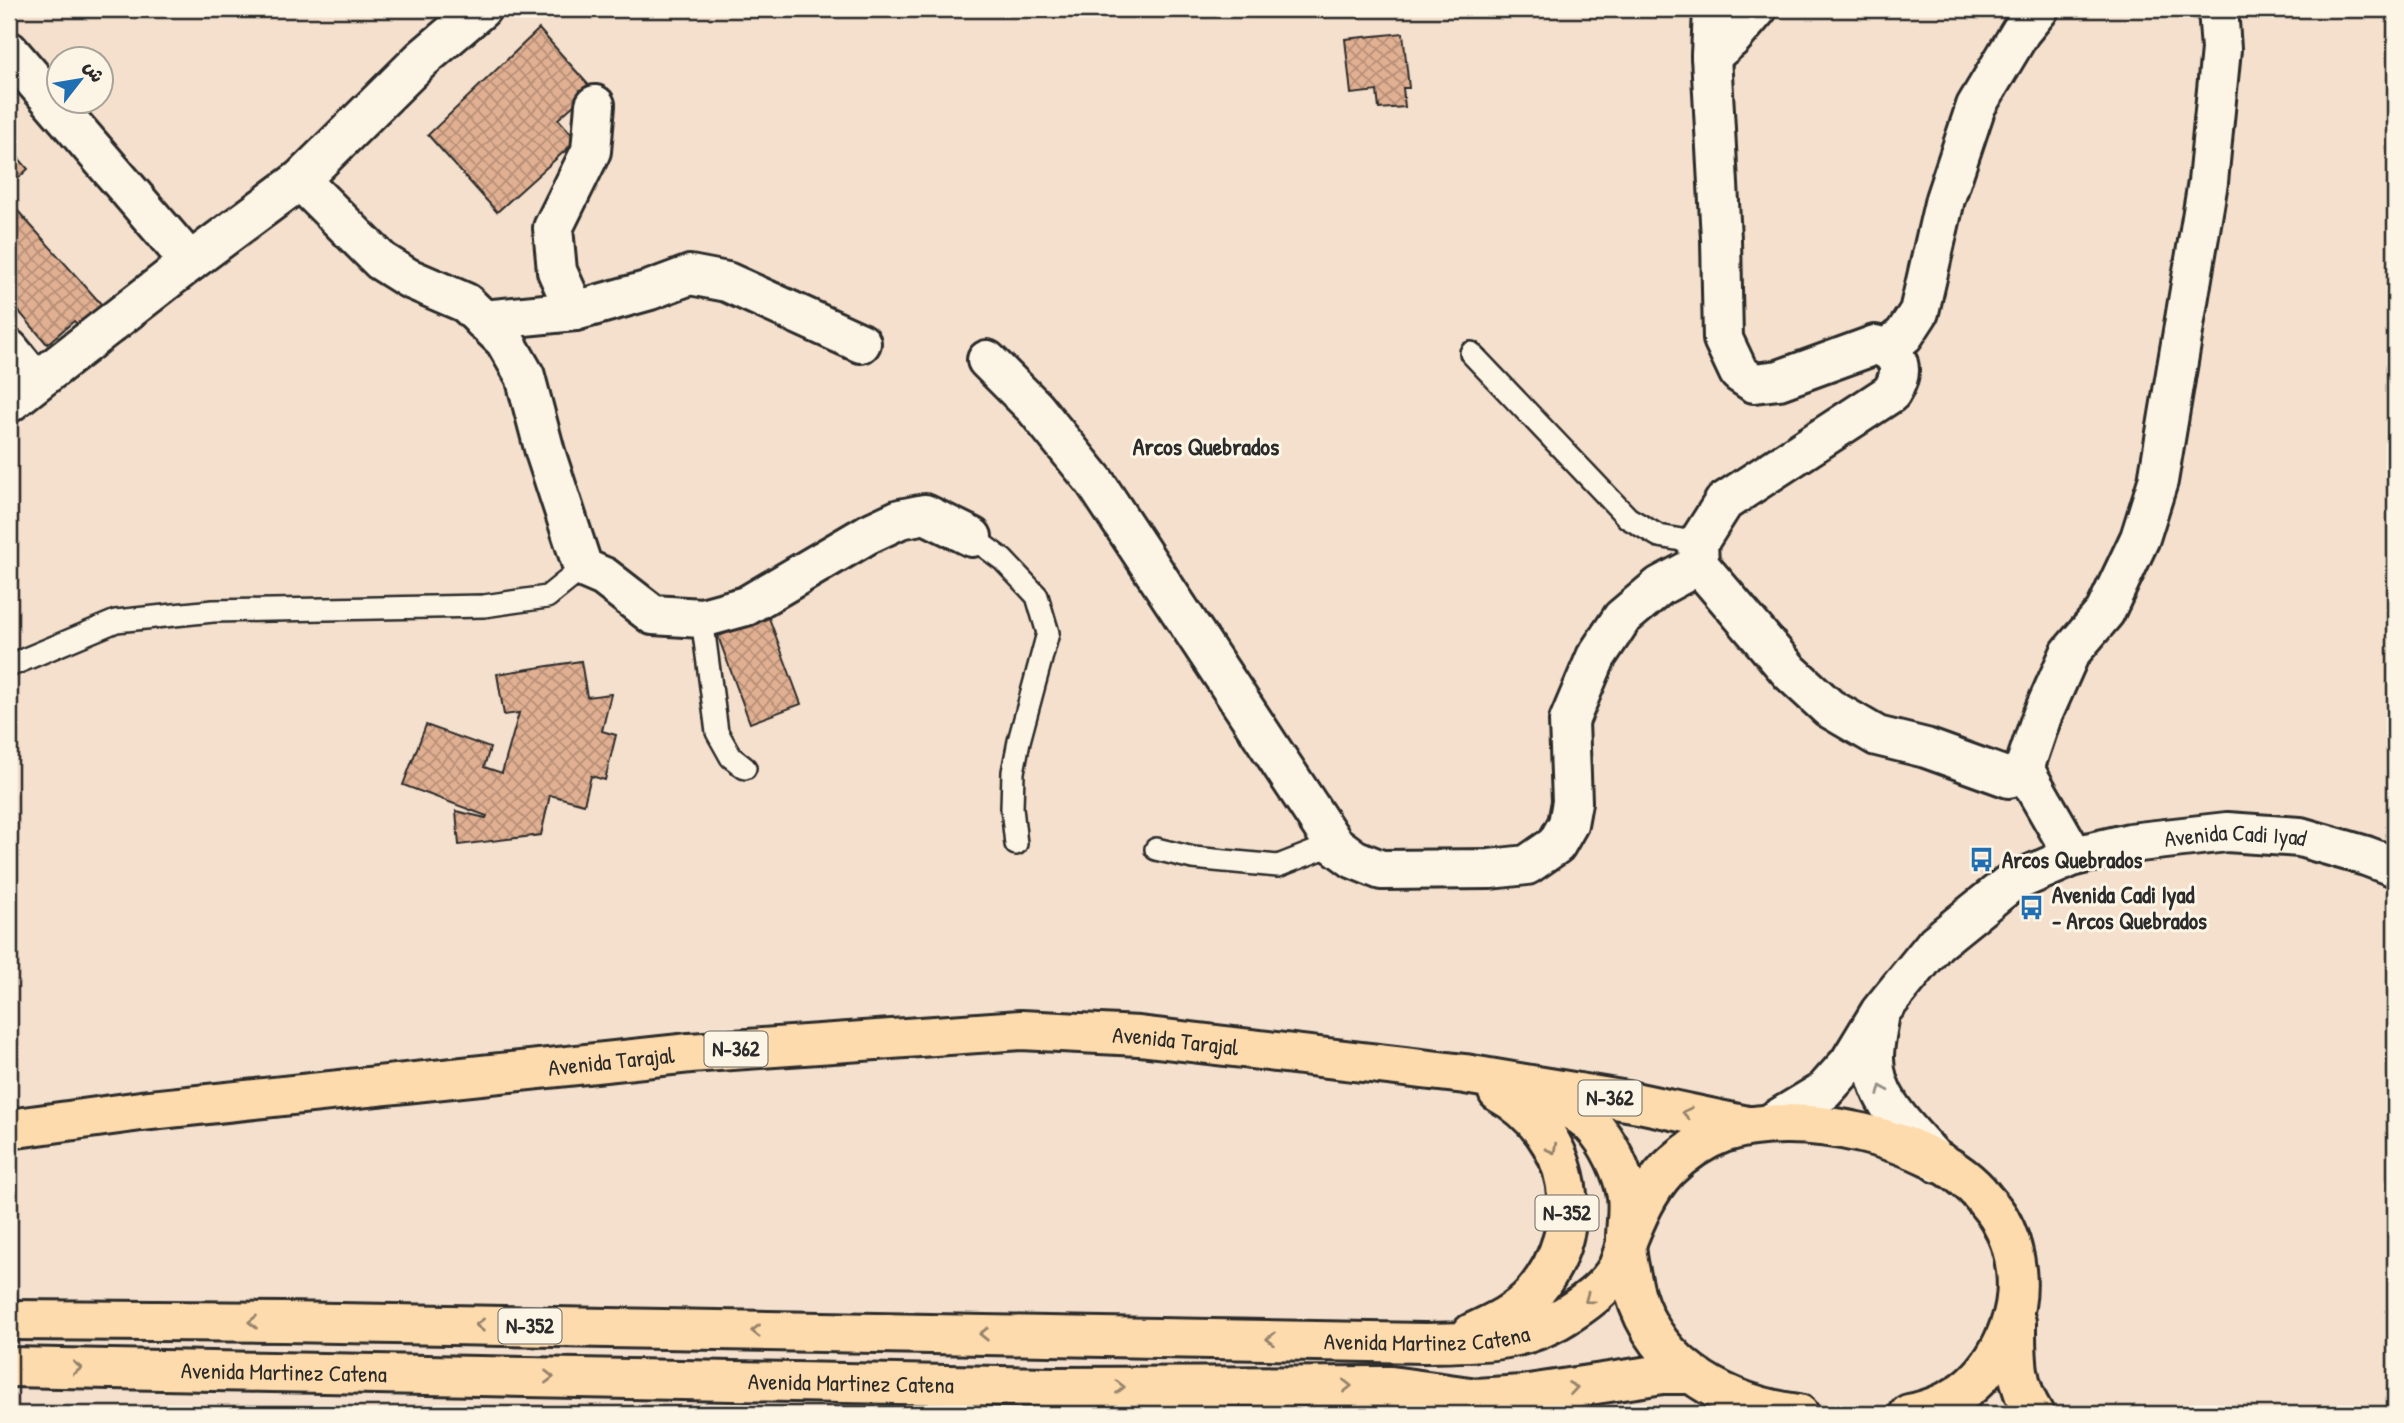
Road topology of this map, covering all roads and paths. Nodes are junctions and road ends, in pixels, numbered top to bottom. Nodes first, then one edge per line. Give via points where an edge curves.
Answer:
1 (481, 9) edge
2 (1713, 9) edge
3 (1757, 9) edge
4 (2039, 9) edge
5 (2218, 9) edge
6 (9, 51) edge
7 (1711, 56) junction
8 (595, 105) dead end
9 (300, 180) junction
10 (190, 262) junction
11 (575, 311) junction
12 (482, 320) junction
13 (861, 343) dead end
14 (1887, 348) junction
15 (9, 349) edge
16 (1471, 353) dead end
17 (987, 360) dead end
18 (22, 392) edge
19 (972, 537) joint
20 (1699, 554) junction
21 (583, 568) junction
22 (702, 618) junction
23 (9, 666) edge
24 (745, 768) dead end
25 (2024, 769) junction
26 (1016, 844) dead end
27 (1334, 844) junction
28 (1156, 849) dead end
29 (2074, 856) junction
30 (2395, 867) edge
31 (1880, 1012) junction
32 (1465, 1074) junction
33 (1762, 1125) junction
34 (9, 1129) edge
35 (1938, 1163) junction
36 (1626, 1244) junction
37 (2016, 1307) junction
38 (9, 1320) edge
39 (1452, 1343) junction
40 (9, 1367) edge
41 (1690, 1374) junction
42 (1799, 1414) edge
43 (1909, 1414) edge
44 (2034, 1414) edge

1 - 9 street via 422,59
2 - 7 street
3 - 7 street
4 - 14 street via 1976,106 1945,199 1919,312 1904,335
5 - 25 street via 2221,49 2208,182 2158,481 2140,538 2105,612 2070,653
6 - 10 street
7 - 14 street via 1723,339 1739,373 1754,383 1779,380 1875,345
8 - 11 street via 591,151 553,228 557,271
9 - 10 street
9 - 12 street via 381,261 466,303
10 - 18 street
11 - 12 street
11 - 13 street via 690,275 727,282
12 - 21 street via 505,341 525,376
14 - 20 street via 1900,371 1891,393 1724,502
15 - 18 street
16 - 20 lane via 1628,518
17 - 27 street via 1035,408 1095,482
19 - 22 street via 925,514 900,519 746,606
19 - 26 lane via 1003,560 1037,596 1048,633 1013,772
20 - 25 street via 1790,672 1829,708 1877,736 1926,748 2003,777
20 - 27 street via 1622,618 1596,657 1569,721 1572,802 1568,824 1556,845 1527,865 1381,870 1353,859
21 - 22 street via 604,577 653,615
21 - 23 lane via 547,597 484,606 213,611 116,621
22 - 24 lane via 716,732 731,757
25 - 29 street
27 - 28 lane via 1278,866 1193,858
29 - 30 street, Avenida Cadi Iyad via 2130,843 2227,832 2300,837
29 - 31 street, Avenida Cadi Iyad via 1999,892 1936,943
31 - 33 street, Avenida Cadi Iyad via 1849,1063 1824,1091
35 -> 31 street via 1891,1109 1880,1089 1874,1057
33 -> 32 highway, Avenida Tarajal / N-362
32 - 34 highway, Avenida Tarajal / N-362 via 1153,1037 1020,1030 690,1053 155,1109
32 - 36 highway, Avenida Tarajal / N-362 via 1551,1101 1592,1125 1616,1163 1627,1197
32 -> 39 highway, N-352 via 1508,1097 1542,1129 1562,1167 1568,1205 1554,1262 1533,1295 1500,1320
33 - 35 highway, N-352 via 1830,1128 1880,1137
33 - 36 highway, N-352 via 1725,1132 1681,1156 1650,1192
35 - 37 highway, N-352 via 1975,1187 2000,1218 2014,1257
36 -> 39 highway, Avenida Martinez Catena / N-352 via 1617,1269 1598,1292 1570,1313 1507,1340
36 - 41 highway, N-352 via 1631,1279 1652,1332
37 - 43 highway, N-352 via 2004,1344 1987,1370 1962,1394 1933,1409
37 - 44 highway, N-352 via 2017,1373
39 -> 38 highway, Avenida Martinez Catena / N-352
40 -> 41 highway, Avenida Martinez Catena / N-352 via 1052,1387 1391,1386 1477,1398
41 - 42 highway, N-352 via 1733,1397

